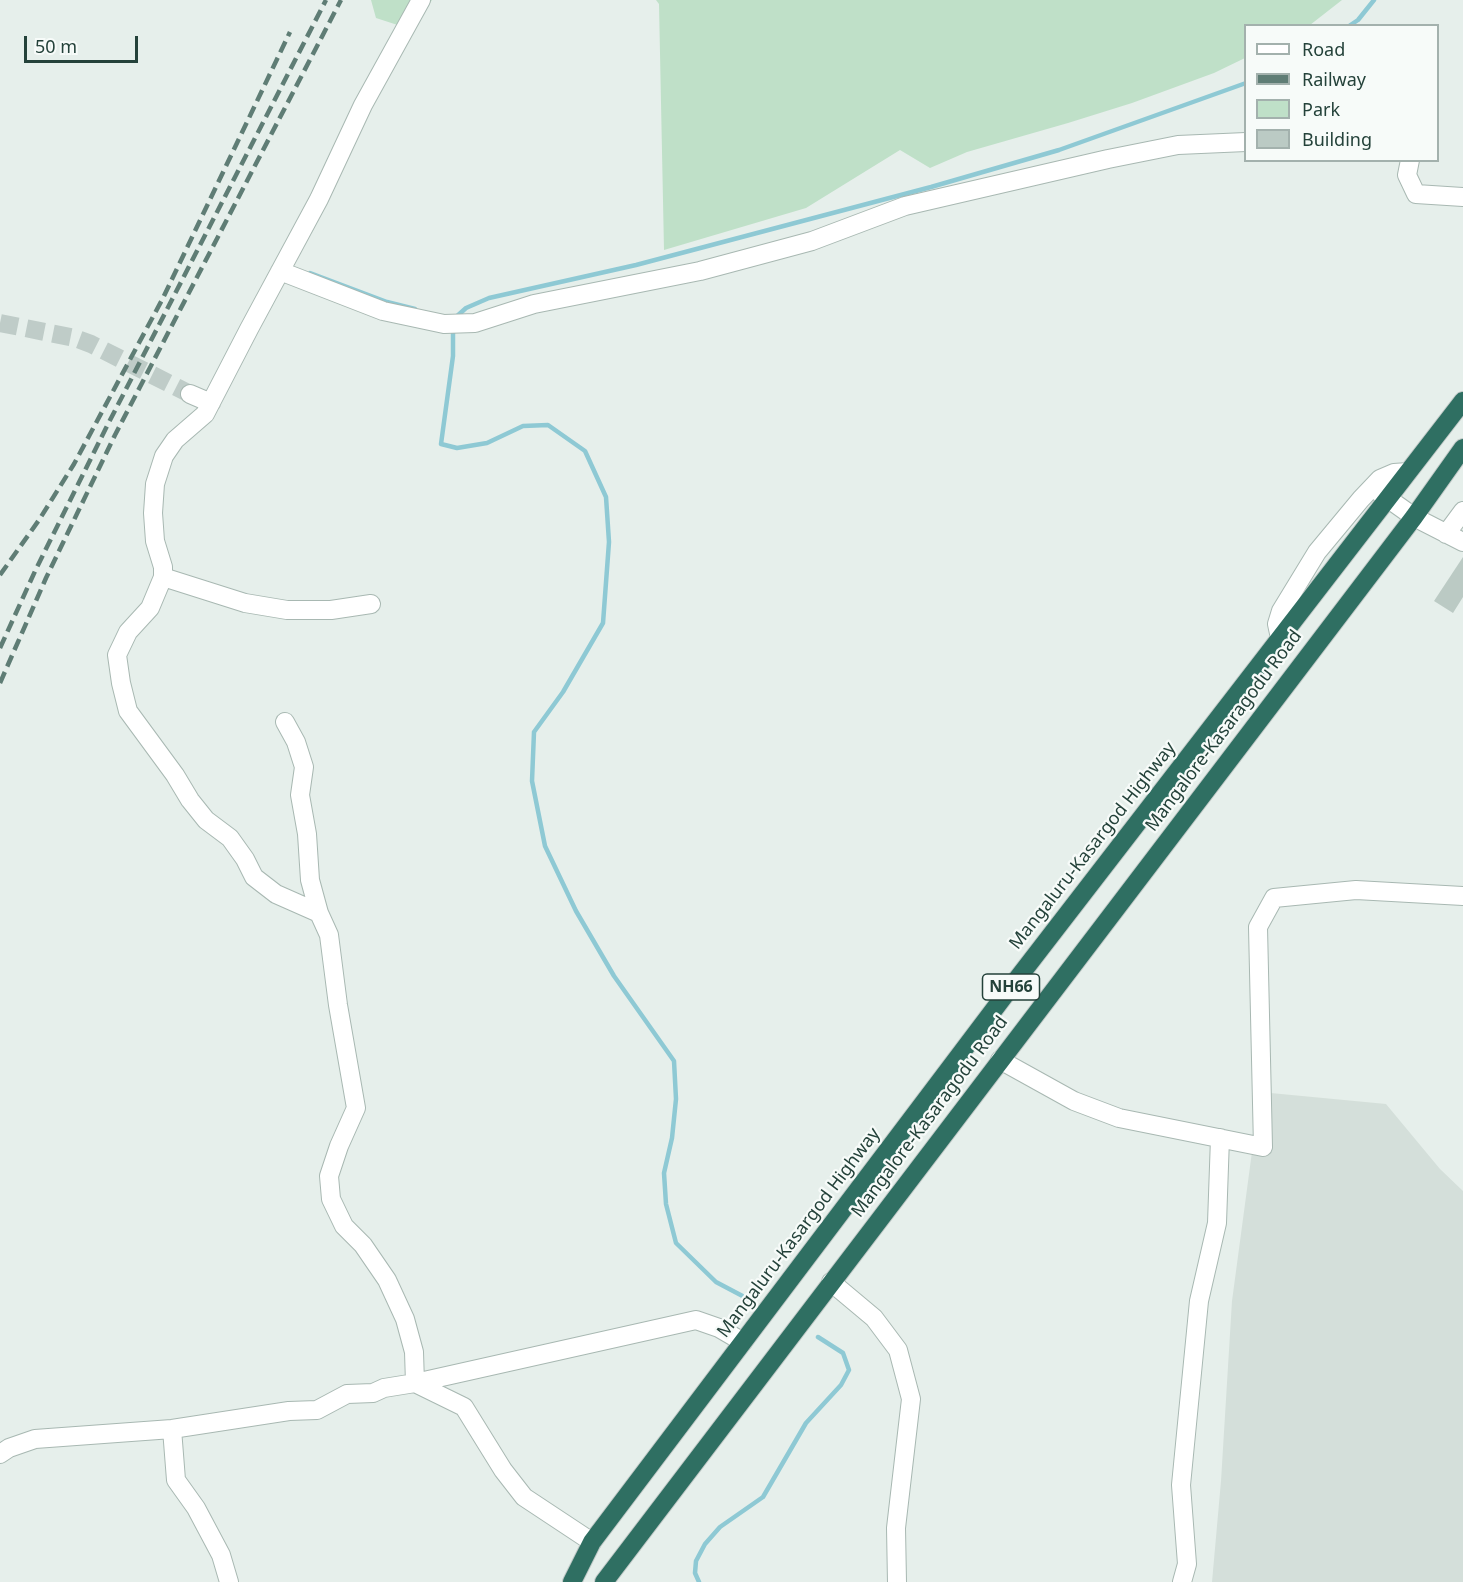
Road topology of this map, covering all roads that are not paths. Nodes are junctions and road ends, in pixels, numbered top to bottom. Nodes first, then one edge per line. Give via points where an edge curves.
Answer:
1 (421, 0) edge
2 (1244, 142) edge
3 (1410, 162) edge
4 (1463, 197) edge
5 (280, 271) junction
6 (190, 394) tunnel mouth
7 (1463, 401) edge
8 (211, 403) junction
9 (1463, 448) edge
10 (1408, 472) junction
11 (1372, 488) junction
12 (1387, 499) junction
13 (1463, 511) edge
14 (1413, 517) junction
15 (1446, 534) junction
16 (1463, 542) edge
17 (163, 577) junction
18 (371, 604) dead end
19 (1280, 638) junction
20 (285, 722) dead end
21 (1463, 896) edge
22 (319, 913) junction
23 (1000, 1060) junction
24 (1220, 1138) junction
25 (831, 1282) junction
26 (743, 1342) junction
27 (415, 1383) junction
28 (172, 1429) junction
29 (4, 1449) edge
30 (592, 1542) junction
31 (229, 1582) edge
32 (572, 1582) edge
33 (604, 1582) edge
34 (897, 1582) edge
35 (1182, 1582) edge

1 - 5 street
2 - 5 street via 1178,145 905,206 812,241 700,272 534,304 475,323 453,324 383,311
3 - 4 street via 1407,175 1416,194
5 - 8 street
6 - 8 street
7 - 10 highway, Mangaluru-Kasargod Highway / NH66
8 - 17 street via 205,414 175,440 164,456 155,484 153,523
9 - 14 highway, Mangalore-Kasaragodu Road / NH66
10 - 11 street via 1387,475
10 - 12 highway, Mangaluru-Kasargod Highway / NH66
11 - 12 street
11 - 19 street via 1300,577 1278,617
12 - 14 street
12 - 19 highway, Mangaluru-Kasargod Highway / NH66
13 - 15 street
14 - 15 street
14 - 23 highway, Mangalore-Kasaragodu Road / NH66
15 - 16 street
17 - 18 street via 245,603 287,610
17 - 22 street via 150,608 128,632 117,655 128,711 190,801 206,820 230,838 254,877 276,894
19 - 26 highway, Mangaluru-Kasargod Highway / NH66
20 - 22 street via 304,767 300,795 310,880
21 - 24 street via 1356,890 1274,898 1258,927 1263,1147
22 - 27 street via 329,935 356,1108 329,1176 331,1199 344,1226 363,1245 387,1280 405,1319 414,1352
23 - 24 street via 1074,1101 1119,1118
23 - 25 highway, Mangalore-Kasaragodu Road / NH66
24 - 35 street via 1217,1223 1199,1301 1181,1485 1187,1564
25 - 33 highway, Mangalore-Kasaragodu Road / NH66
25 - 34 street via 874,1318 898,1350 911,1399 896,1528
26 - 27 street via 696,1320
26 - 30 highway, Mangaluru-Kasargod Highway / NH66
27 - 28 street via 373,1393 347,1394 317,1410
27 - 30 street via 464,1407 524,1497
28 - 29 street via 35,1438
28 - 31 street via 176,1480 216,1546
30 - 32 highway, Mangaluru-Kasargod Highway / NH66

